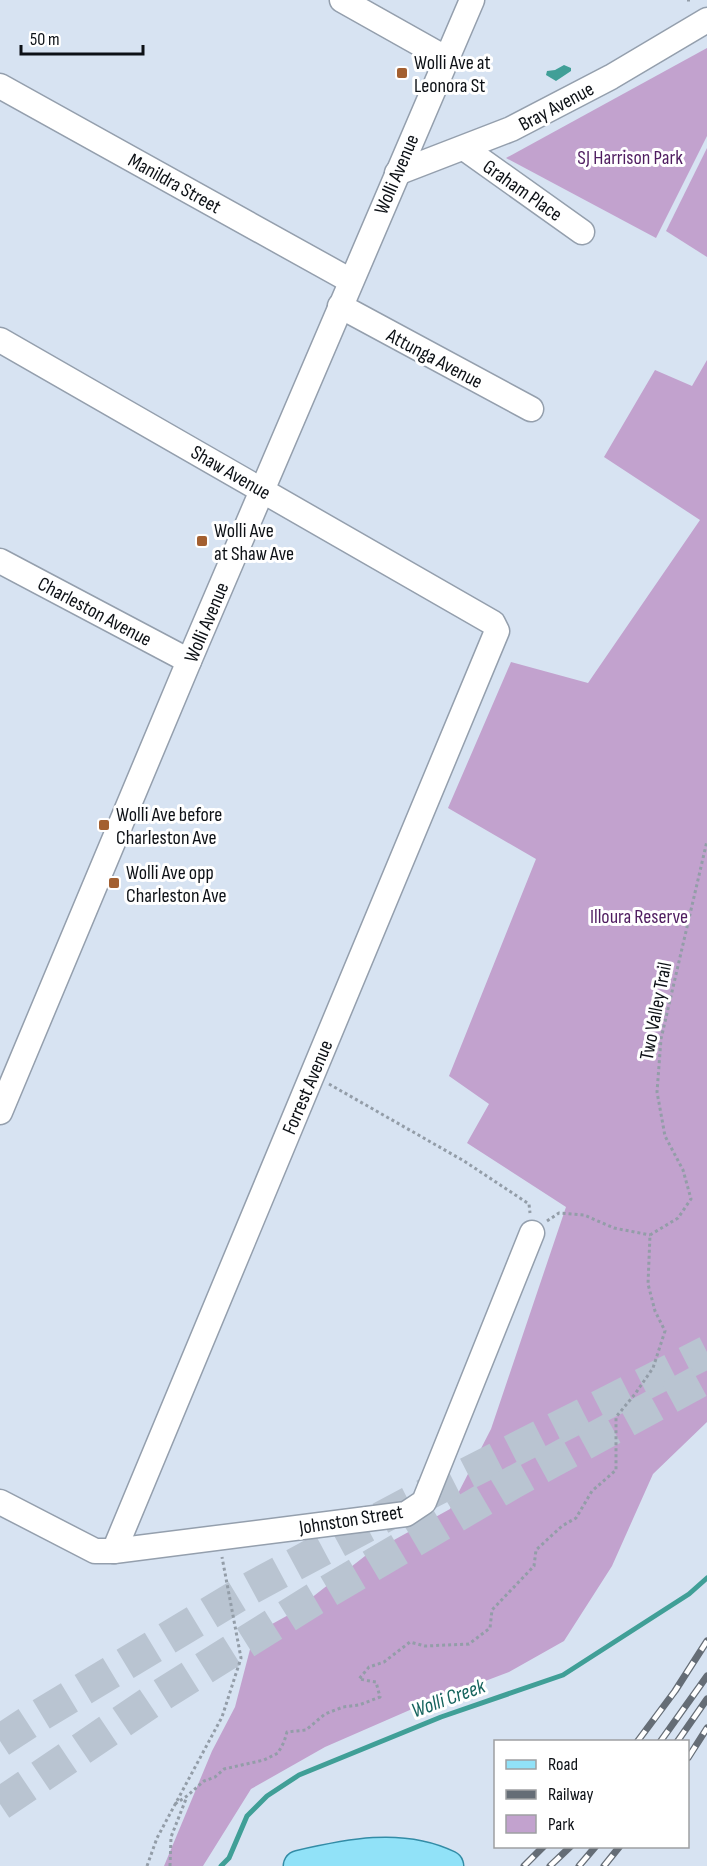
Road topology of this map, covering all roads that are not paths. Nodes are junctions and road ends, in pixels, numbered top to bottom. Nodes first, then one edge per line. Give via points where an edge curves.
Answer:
1 (342, 0) edge
2 (472, 0) edge
3 (707, 20) edge
4 (447, 59) junction
5 (0, 86) edge
6 (464, 148) junction
7 (397, 173) junction
8 (582, 232) dead end
9 (351, 281) junction
10 (340, 306) junction
11 (0, 340) edge
12 (531, 409) dead end
13 (262, 490) junction
14 (0, 561) edge
15 (493, 623) joint
16 (189, 661) junction
17 (0, 1112) edge
18 (532, 1233) road end
19 (0, 1502) edge
20 (114, 1551) junction
21 (307, 1865) edge
22 (448, 1866) edge

1 - 4 street
2 - 4 street, Wolli Avenue
3 - 6 street, Bray Avenue via 601,82 511,129
4 - 7 street, Wolli Avenue
5 - 9 street, Manildra Street
6 - 7 street, Bray Avenue
6 - 8 street, Graham Place
7 - 9 street, Wolli Avenue
9 - 10 street, Wolli Avenue
10 - 12 street, Attunga Avenue
10 - 13 street, Wolli Avenue
11 - 13 street, Shaw Avenue
13 - 15 street, Shaw Avenue
13 - 16 street, Wolli Avenue
14 - 16 street, Charleston Avenue
15 - 20 street, Forrest Avenue via 497,631
16 - 17 street, Wolli Avenue
18 - 20 street, Johnston Street via 424,1502 406,1514
19 - 20 street, Johnston Street via 95,1551
21 - 22 main road via 362,1854 396,1853

